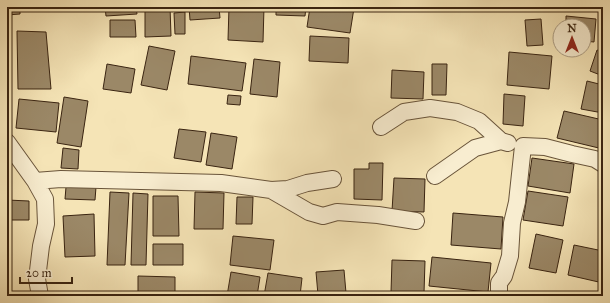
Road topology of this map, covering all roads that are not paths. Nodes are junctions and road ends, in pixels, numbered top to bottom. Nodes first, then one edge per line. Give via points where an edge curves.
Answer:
1 (380, 127) dead end
2 (501, 141) junction
3 (7, 142) edge
4 (523, 146) junction
5 (603, 164) edge
6 (435, 176) dead end
7 (333, 179) dead end
8 (35, 181) junction
9 (271, 190) junction
10 (416, 221) dead end
11 (40, 296) edge
12 (499, 296) edge

1 - 2 street via 404,112 430,108 457,112 479,121
2 - 4 street
2 - 6 street via 475,148
3 - 8 street
4 - 5 street via 545,147 594,159
4 - 12 street via 510,256 499,283
7 - 9 street
8 - 9 street via 62,179 221,183
8 - 11 street via 45,199 46,224 40,246 37,279
9 - 10 street via 309,212 323,216 337,212

